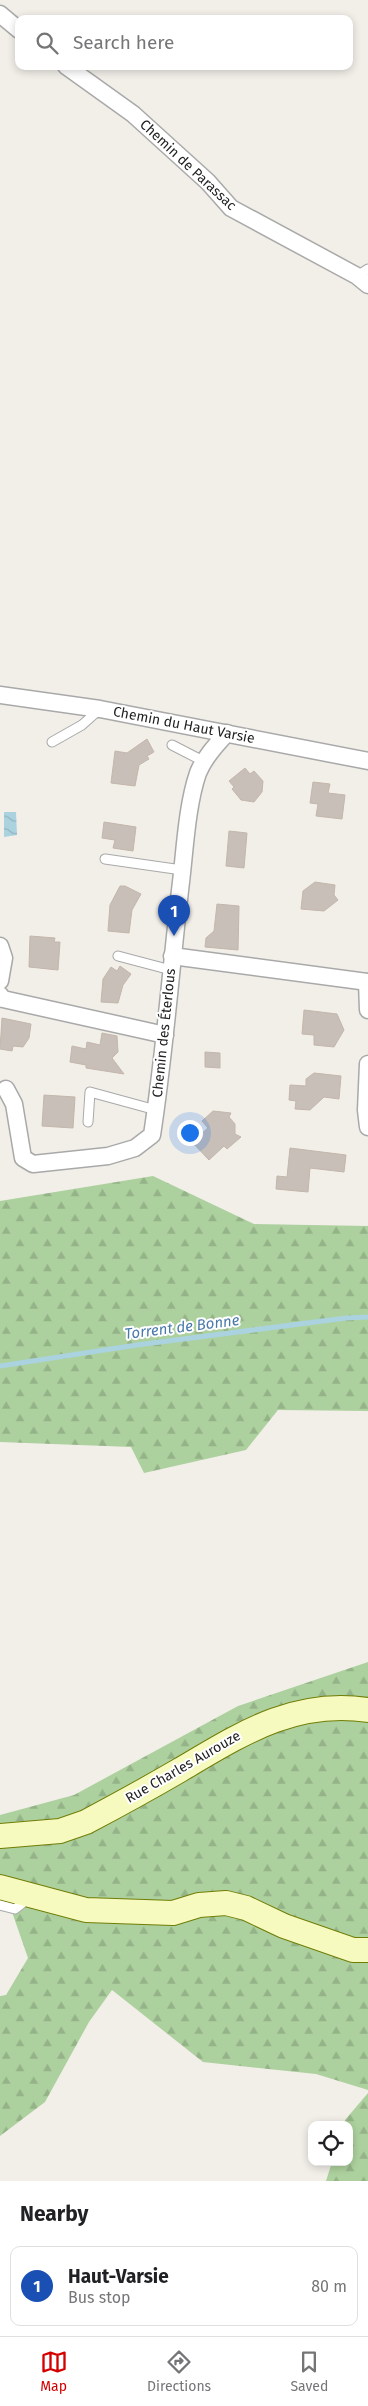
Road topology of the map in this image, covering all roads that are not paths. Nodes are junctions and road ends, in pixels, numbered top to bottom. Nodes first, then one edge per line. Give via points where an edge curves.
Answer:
1 (0, 14) edge
2 (15, 27) edge
3 (72, 70) edge
4 (364, 277) edge
5 (0, 695) edge
6 (100, 709) junction
7 (227, 733) junction
8 (52, 742) dead end
9 (172, 745) dead end
10 (368, 761) edge
11 (204, 762) junction
12 (105, 858) dead end
13 (182, 870) junction
14 (0, 946) edge
15 (118, 956) dead end
16 (172, 963) junction
17 (0, 981) edge
18 (368, 982) edge
19 (0, 995) edge
20 (368, 1010) edge
21 (165, 1035) junction
22 (368, 1064) edge
23 (6, 1089) dead end
24 (156, 1110) junction
25 (88, 1122) dead end
26 (368, 1127) edge
27 (368, 1710) edge
28 (0, 1836) edge
29 (0, 1887) edge
30 (32, 1896) junction
31 (0, 1905) edge
32 (368, 1950) edge

1 - 2 street
3 - 4 street, Chemin de Parassac via 133,114 208,182 231,208
5 - 6 street, Chemin du Haut Varsie
6 - 7 street, Chemin du Haut Varsie
6 - 8 lane via 82,725
7 - 10 street, Chemin du Haut Varsie
7 - 11 street, Chemin des Éterlous
9 - 11 lane
11 - 13 street, Chemin des Éterlous via 192,801
12 - 13 lane
13 - 16 street, Chemin des Éterlous
14 - 17 street via 4,958
15 - 16 lane
16 - 18 street
16 - 21 street, Chemin des Éterlous
18 - 20 street
19 - 21 street via 3,999 69,1015
21 - 24 street, Chemin des Éterlous
22 - 26 street
23 - 24 street, Chemin des Éterlous via 14,1104 23,1158 33,1164 108,1156 135,1148 152,1135
24 - 25 lane via 90,1092
27 - 28 street, Rue Charles Aurouze via 323,1708 286,1716 238,1734 86,1822 60,1831
29 - 30 street
30 - 31 lane via 15,1909
30 - 32 street via 86,1910 128,1913 173,1913 199,1905 226,1903 353,1950

